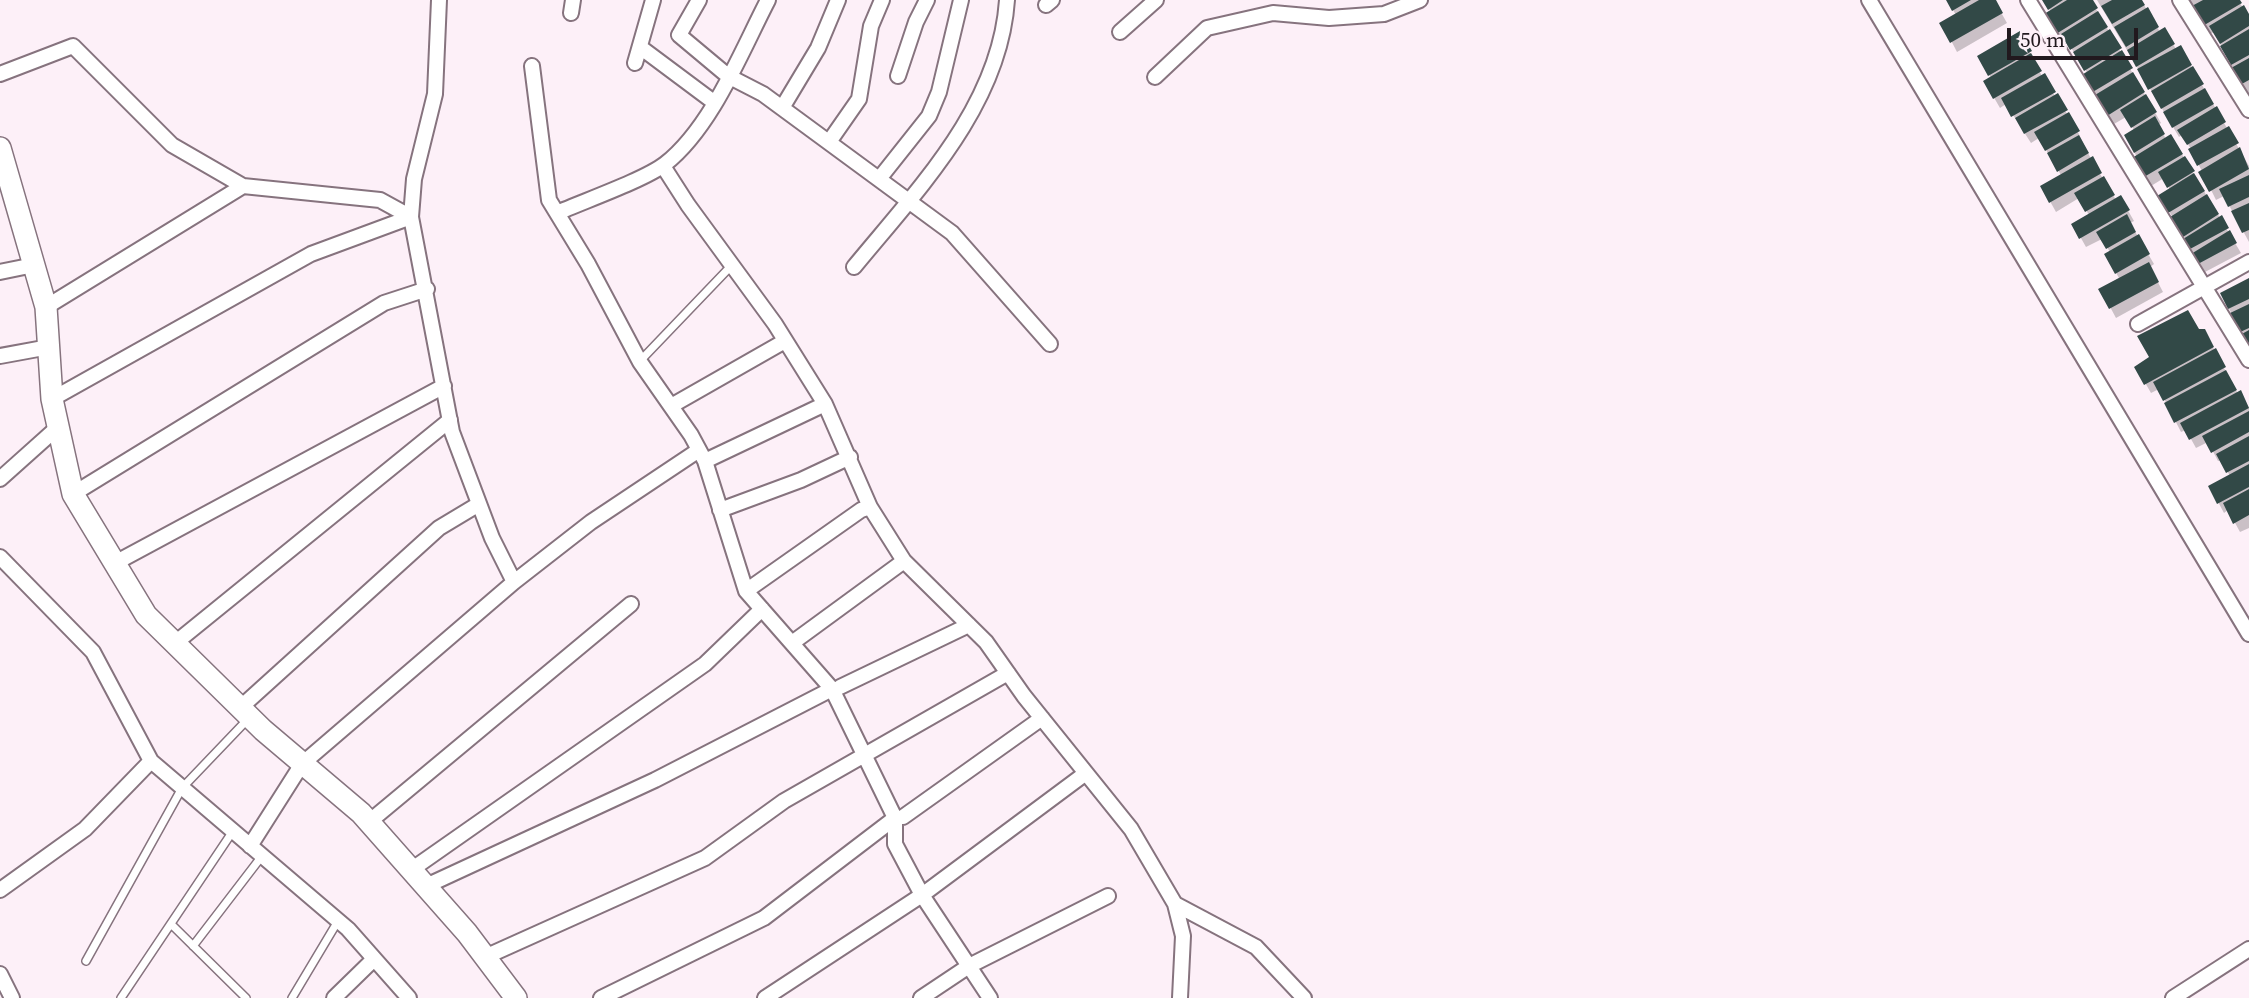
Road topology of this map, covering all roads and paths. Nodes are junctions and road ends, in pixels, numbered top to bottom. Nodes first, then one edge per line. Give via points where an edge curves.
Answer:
1 (439, 0) edge
2 (653, 0) edge
3 (699, 0) edge
4 (768, 0) edge
5 (838, 0) edge
6 (882, 0) edge
7 (927, 0) edge
8 (961, 0) edge
9 (1007, 0) edge
10 (1156, 0) edge
11 (1420, 0) edge
12 (1869, 0) edge
13 (2028, 0) edge
14 (2180, 0) edge
15 (1120, 32) dead end
16 (640, 47) junction
17 (635, 63) dead end
18 (532, 66) dead end
19 (0, 74) edge
20 (728, 76) junction
21 (898, 76) dead end
22 (1155, 77) dead end
23 (715, 103) junction
24 (782, 108) junction
25 (2249, 110) edge
26 (829, 142) junction
27 (0, 148) edge
28 (663, 166) junction
29 (879, 179) junction
30 (6, 186) edge
31 (243, 186) junction
32 (909, 201) junction
33 (557, 213) junction
34 (411, 217) junction
35 (2249, 261) edge
36 (34, 265) junction
37 (732, 265) junction
38 (854, 267) dead end
39 (0, 272) edge
40 (2203, 287) junction
41 (426, 289) junction
42 (46, 307) junction
43 (2138, 324) dead end
44 (785, 341) junction
45 (1050, 344) dead end
46 (49, 347) junction
47 (0, 356) edge
48 (2249, 360) edge
49 (640, 362) junction
50 (444, 386) junction
51 (52, 400) junction
52 (825, 404) junction
53 (671, 406) junction
54 (450, 420) junction
55 (57, 428) junction
56 (702, 456) junction
57 (850, 457) junction
58 (0, 479) edge
59 (74, 494) junction
60 (479, 504) junction
61 (870, 507) junction
62 (720, 510) junction
63 (0, 557) edge
64 (904, 561) junction
65 (114, 563) junction
66 (514, 582) junction
67 (746, 591) junction
68 (631, 604) dead end
69 (762, 609) junction
70 (969, 625) junction
71 (2249, 634) edge
72 (792, 643) junction
73 (174, 644) junction
74 (1007, 673) junction
75 (836, 688) junction
76 (245, 712) junction
77 (1042, 718) junction
78 (864, 756) junction
79 (150, 761) junction
80 (302, 764) junction
81 (1086, 773) junction
82 (183, 788) junction
83 (899, 818) junction
84 (369, 822) junction
85 (233, 831) junction
86 (250, 846) junction
87 (262, 856) junction
88 (411, 870) junction
89 (426, 886) junction
90 (0, 890) edge
91 (922, 895) junction
92 (1108, 896) dead end
93 (1175, 904) junction
94 (338, 921) junction
95 (171, 924) junction
96 (193, 946) junction
97 (2249, 949) edge
98 (485, 957) junction
99 (374, 959) junction
100 (86, 961) dead end
101 (969, 966) junction
102 (0, 974) edge
103 (12, 998) edge
104 (121, 998) edge
105 (246, 998) edge
106 (292, 998) edge
107 (334, 998) edge
108 (409, 998) edge
109 (516, 998) edge
110 (601, 998) edge
111 (765, 998) edge
112 (920, 998) edge
113 (990, 998) edge
114 (1180, 998) edge
115 (1304, 998) edge
116 (2173, 998) edge

1 - 34 street via 435,94 414,179
2 - 16 street
3 - 20 street via 679,35
4 - 20 street
5 - 24 street via 818,48
6 - 26 street via 870,26 859,99
7 - 21 street
8 - 29 street via 929,116
9 - 32 street via 1005,34 966,126
10 - 15 street
11 - 22 street via 1384,14 1329,18 1273,13 1207,28
12 - 71 street
13 - 40 street
14 - 25 street
16 - 17 street
16 - 23 street
18 - 33 street via 549,200
19 - 31 street via 72,46 172,145
20 - 23 street
20 - 24 street
23 - 28 street
24 - 26 street
26 - 29 street
27 - 30 street
28 - 33 street
28 - 37 street
29 - 32 street
30 - 36 street
31 - 34 street via 380,200
31 - 42 street
32 - 38 street
32 - 45 street via 952,233
33 - 49 street
34 - 41 street
34 - 51 street via 312,254
35 - 40 street
36 - 39 street
36 - 42 street
37 - 44 street
37 - 49 lane
40 - 43 street
40 - 48 street
41 - 50 street
41 - 59 street via 384,303
42 - 46 street
44 - 52 street
44 - 53 street
46 - 47 street
46 - 51 street
49 - 53 street
50 - 54 street
50 - 65 street
51 - 55 street
52 - 56 street
52 - 57 street
53 - 56 street
54 - 60 street
54 - 73 street
55 - 58 street
55 - 59 street
56 - 62 street
56 - 66 street via 592,522
57 - 61 street
57 - 62 street
59 - 65 street
60 - 66 street
60 - 76 street via 439,528
61 - 64 street
61 - 67 street
62 - 67 street
63 - 79 street via 93,652
64 - 70 street
64 - 72 street
65 - 73 street via 146,615
66 - 80 street
67 - 69 street
68 - 84 street
69 - 72 street
69 - 88 street via 705,664
70 - 74 street
70 - 75 street
72 - 75 street
73 - 76 street
74 - 77 street
74 - 78 street
75 - 78 street
75 - 89 street via 655,780
76 - 80 street
76 - 82 lane
77 - 81 street
77 - 83 street
78 - 83 street
78 - 98 street via 784,801 705,858
79 - 82 street
79 - 90 street via 85,829
80 - 84 street
80 - 86 street
81 - 91 street
81 - 93 street via 1131,830
82 - 85 street
82 - 100 lane
83 - 91 street via 895,844
83 - 110 street via 764,918
84 - 88 street
85 - 86 street
85 - 95 lane
86 - 87 street
87 - 94 street
87 - 96 lane
88 - 89 street
89 - 98 street
91 - 101 street
91 - 111 street
92 - 101 street
93 - 114 street via 1183,936
93 - 115 street via 1256,947
94 - 99 street
94 - 106 lane
95 - 96 lane
95 - 104 lane
96 - 105 lane
97 - 116 street
98 - 109 street
99 - 107 street
99 - 108 street
101 - 112 street
101 - 113 street
102 - 103 street

